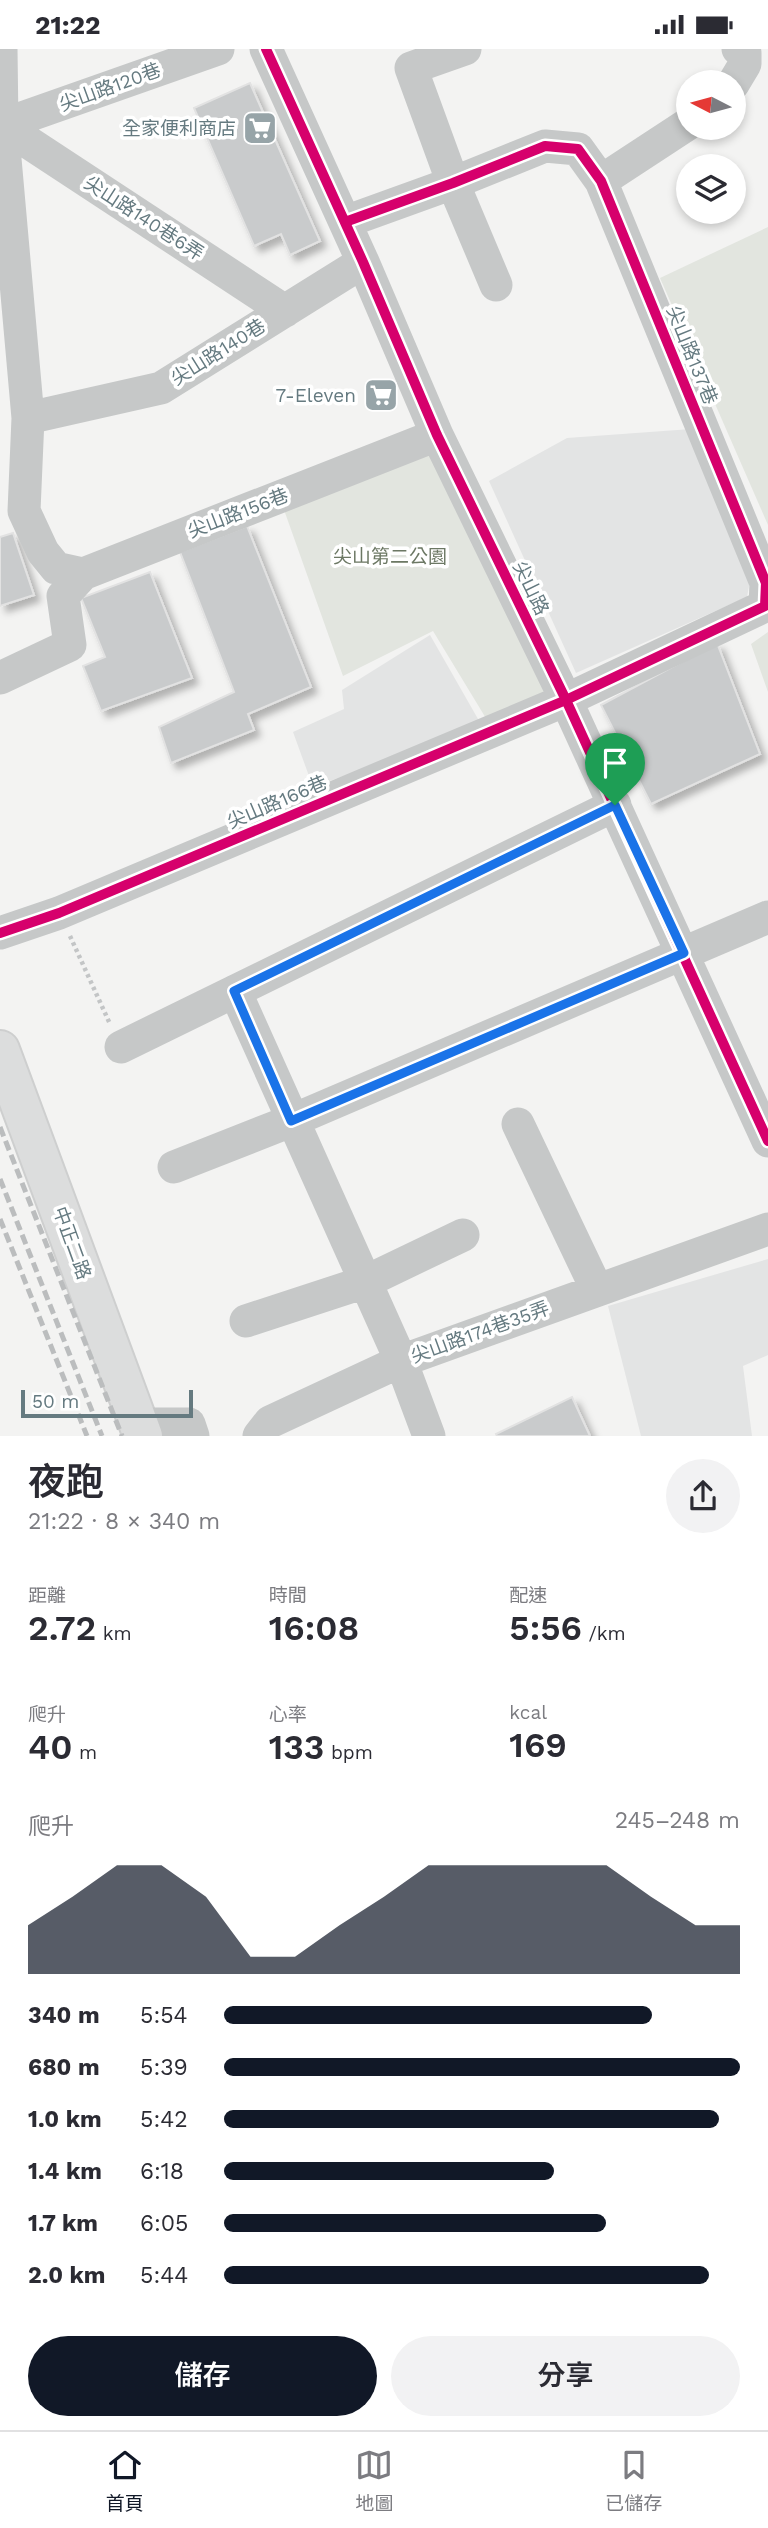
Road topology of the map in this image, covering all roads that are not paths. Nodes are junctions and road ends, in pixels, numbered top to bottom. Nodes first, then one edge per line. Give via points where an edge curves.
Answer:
1 (1, 49) edge
2 (218, 49) edge
3 (266, 49) edge
4 (465, 49) edge
5 (738, 49) edge
6 (742, 70) edge
7 (2, 125) junction
8 (676, 132) edge
9 (601, 181) junction
10 (453, 183) junction
11 (345, 222) junction
12 (363, 262) junction
13 (496, 285) dead end
14 (285, 310) junction
15 (28, 418) junction
16 (437, 436) junction
17 (12, 515) edge
18 (83, 574) junction
19 (0, 678) edge
20 (566, 700) junction
21 (615, 805) junction
22 (768, 917) edge
23 (0, 933) edge
24 (684, 953) junction
25 (234, 991) junction
26 (121, 1047) road end
27 (0, 1050) edge
28 (291, 1121) junction
29 (518, 1124) dead end
30 (768, 1141) edge
31 (174, 1167) dead end
32 (768, 1229) edge
33 (463, 1235) dead end
34 (365, 1282) junction
35 (597, 1290) junction
36 (246, 1321) dead end
37 (401, 1361) junction
38 (141, 1430) edge
39 (193, 1436) edge
40 (259, 1436) edge
41 (429, 1436) edge

1 - 7 street
2 - 7 street, 尖山路120巷
3 - 11 street, 尖山路
4 - 10 street via 411,68
5 - 6 street via 745,54
7 - 14 street, 尖山路140巷6弄
7 - 15 street
8 - 9 street
9 - 10 street, 尖山路137巷 via 578,149 545,146
9 - 20 street, 尖山路137巷 via 766,583 765,606
10 - 11 street, 尖山路137巷
10 - 13 street
11 - 12 street, 尖山路
12 - 14 street, 尖山路140巷
12 - 16 street, 尖山路
14 - 15 street, 尖山路140巷 via 161,388
15 - 17 street
16 - 18 street, 尖山路156巷
16 - 20 street, 尖山路
17 - 18 street via 56,568
18 - 19 street via 63,596 71,645
20 - 21 street, 尖山路
20 - 23 street, 尖山路166巷
21 - 24 street, 尖山路
21 - 25 street
22 - 24 street
24 - 28 street
24 - 30 street, 尖山路
25 - 26 street
25 - 28 street, 尖山路174巷35弄
27 - 38 main road, 中正二路
28 - 31 street
28 - 34 street, 尖山路174巷35弄
29 - 35 street
32 - 35 street, 尖山路174巷35弄
33 - 34 street
34 - 36 street
34 - 37 street, 尖山路174巷35弄
35 - 37 street, 尖山路174巷35弄
37 - 40 street via 270,1422
37 - 41 street
38 - 39 street via 189,1425

